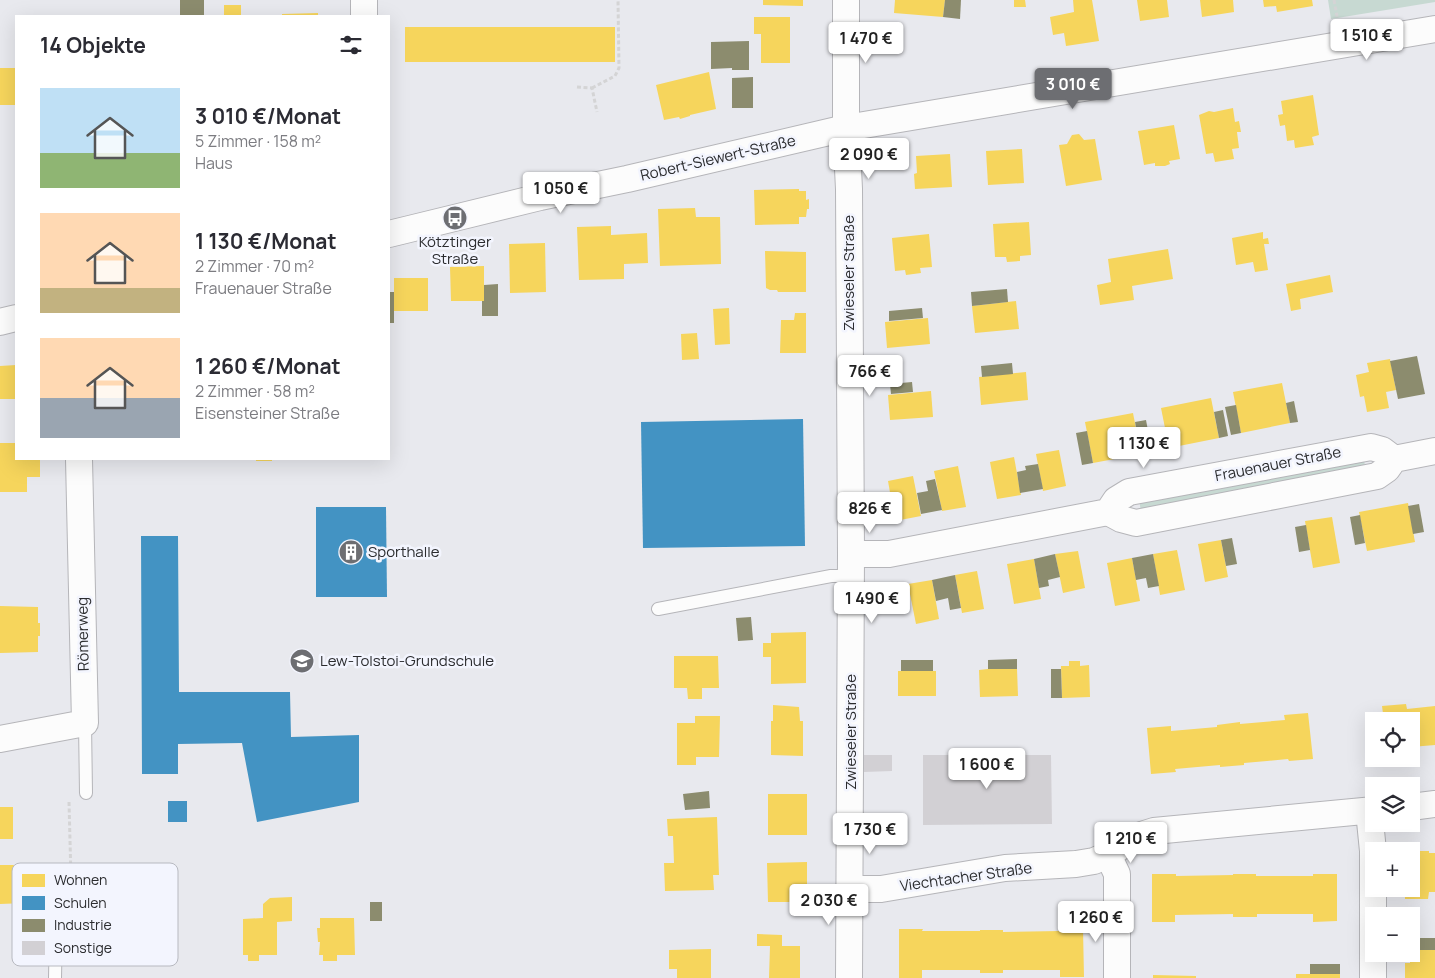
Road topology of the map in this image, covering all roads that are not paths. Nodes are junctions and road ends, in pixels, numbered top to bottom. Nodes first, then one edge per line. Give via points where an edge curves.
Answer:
1 (364, 0) edge
2 (846, 0) edge
3 (364, 15) edge
4 (1435, 29) edge
5 (846, 128) junction
6 (390, 234) edge
7 (15, 318) edge
8 (0, 322) edge
9 (1435, 451) edge
10 (79, 460) edge
11 (851, 565) junction
12 (658, 609) dead end
13 (85, 723) junction
14 (0, 739) edge
15 (86, 793) road end
16 (1435, 804) edge
17 (1420, 805) edge
18 (1365, 812) edge
19 (1372, 832) edge
20 (1108, 855) junction
21 (849, 889) junction
22 (850, 978) edge
23 (1117, 978) edge
24 (1373, 978) edge

1 - 3 street
2 - 5 street, Zwieseler Straße
4 - 5 street, Robert-Siewert-Straße
5 - 6 street, Robert-Siewert-Straße
5 - 11 street, Zwieseler Straße via 850,233
7 - 8 street
9 - 11 street, Frauenauer Straße via 1394,459 1371,447 1129,492 1116,500 1108,512 890,554
10 - 13 street, Römerweg
11 - 12 lane via 832,576
11 - 21 street, Zwieseler Straße
13 - 14 street
13 - 15 lane
16 - 17 street
18 - 20 street, Viechtacher Straße via 1154,831 1135,837
19 - 24 street
20 - 21 street, Viechtacher Straße via 1076,864 1005,868 881,889
20 - 23 street via 1117,874
21 - 22 street, Zwieseler Straße

